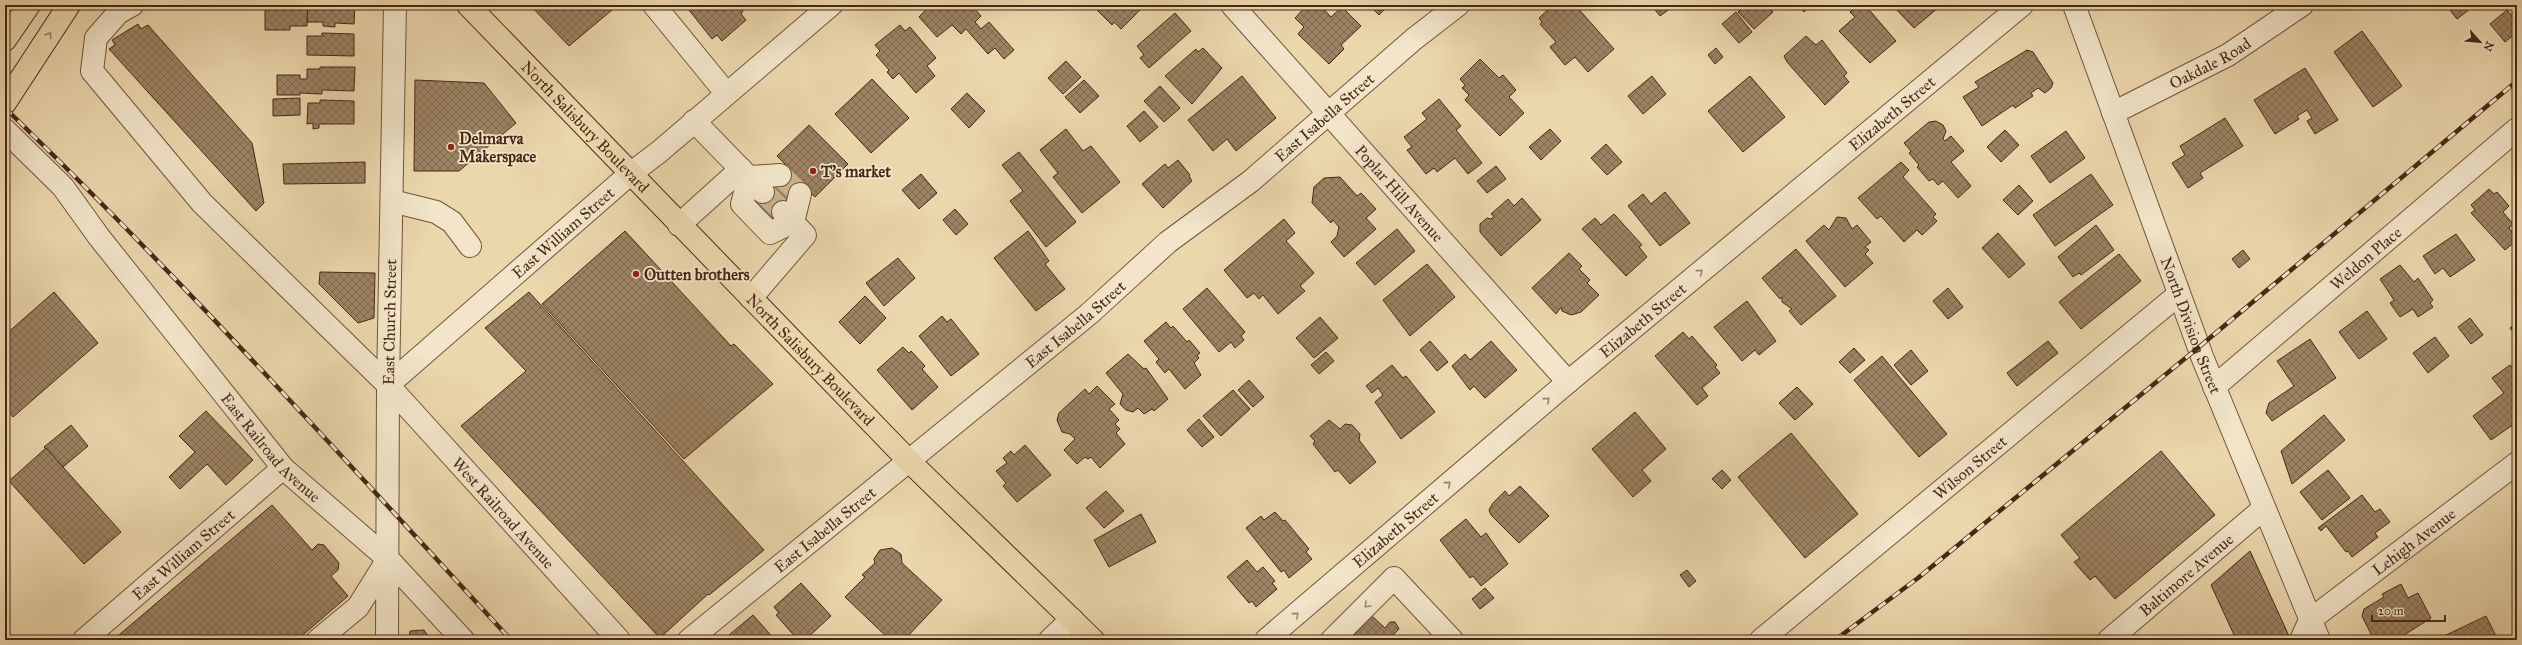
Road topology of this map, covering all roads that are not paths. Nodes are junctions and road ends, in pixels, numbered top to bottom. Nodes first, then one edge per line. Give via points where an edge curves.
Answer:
1 (29, 5) edge
2 (69, 5) edge
3 (132, 5) edge
4 (395, 5) edge
5 (468, 5) edge
6 (654, 5) edge
7 (830, 5) edge
8 (1232, 5) edge
9 (1458, 5) edge
10 (2022, 5) edge
11 (2074, 5) edge
12 (2302, 5) edge
13 (5, 40) edge
14 (726, 93) junction
15 (5, 103) edge
16 (1330, 112) junction
17 (2113, 114) junction
18 (694, 121) junction
19 (2517, 129) edge
20 (9, 134) edge
21 (630, 174) junction
22 (780, 176) dead end
23 (751, 180) junction
24 (800, 194) dead end
25 (392, 201) junction
26 (788, 217) junction
27 (679, 225) junction
28 (470, 246) dead end
29 (2178, 294) junction
30 (751, 298) junction
31 (1568, 382) junction
32 (388, 385) junction
33 (2214, 387) junction
34 (908, 460) junction
35 (2517, 463) edge
36 (283, 468) junction
37 (2263, 509) junction
38 (388, 559) junction
39 (1072, 619) junction
40 (2310, 620) junction
41 (84, 640) edge
42 (318, 640) edge
43 (387, 640) edge
44 (463, 640) edge
45 (619, 640) edge
46 (689, 640) edge
47 (1050, 640) edge
48 (1093, 640) edge
49 (1266, 640) edge
50 (1332, 640) edge
51 (1452, 640) edge
52 (1761, 640) edge
53 (2109, 640) edge
54 (2301, 640) edge
55 (2319, 640) edge

1 - 13 main road
15 -> 2 main road
3 - 32 street, West Railroad Avenue via 118,13 96,38 92,71 202,203
4 - 25 street, East Church Street
5 - 21 main road, North Salisbury Boulevard
6 - 14 street
7 - 14 street, East William Street
8 - 16 street, Poplar Hill Avenue
9 - 16 street, East Isabella Street via 1414,39
31 -> 10 street, Elizabeth Street
11 - 17 street, North Division Street
12 - 17 street, Oakdale Road via 2228,55
14 - 18 street, East William Street
16 - 31 street, Poplar Hill Avenue
16 - 34 street, East Isabella Street via 1251,181 1168,242 1089,314
17 - 29 street, North Division Street
18 - 21 street, East William Street
18 - 23 street
19 - 33 street, Weldon Place
20 - 36 street, East Railroad Avenue via 63,188
21 - 27 main road, North Salisbury Boulevard
21 - 32 street, East William Street
22 - 23 street
23 - 26 street via 742,204 770,233
23 - 27 street
24 - 26 street
25 - 28 street via 436,212 452,222
25 - 32 street, East Church Street
26 - 30 street via 805,235
27 - 30 main road, North Salisbury Boulevard
29 - 33 street, North Division Street
29 - 52 street, Wilson Street
30 - 34 main road, North Salisbury Boulevard
49 -> 31 street, Elizabeth Street
32 - 38 street, East Church Street
32 - 45 street, West Railroad Avenue
33 - 37 street, North Division Street
34 - 39 main road, North Salisbury Boulevard
34 - 46 street, East Isabella Street
35 - 40 street, Lehigh Avenue
36 - 38 street, East Railroad Avenue
36 - 41 street, East William Street
37 - 40 street, North Division Street
37 - 53 street, Baltimore Avenue
38 - 42 street via 358,607
38 - 43 street, East Church Street
38 - 44 street, East Railroad Avenue
39 - 47 street
39 - 48 main road, North Salisbury Boulevard
40 - 54 street
40 - 55 street, North Division Street
51 -> 50 street via 1394,578

